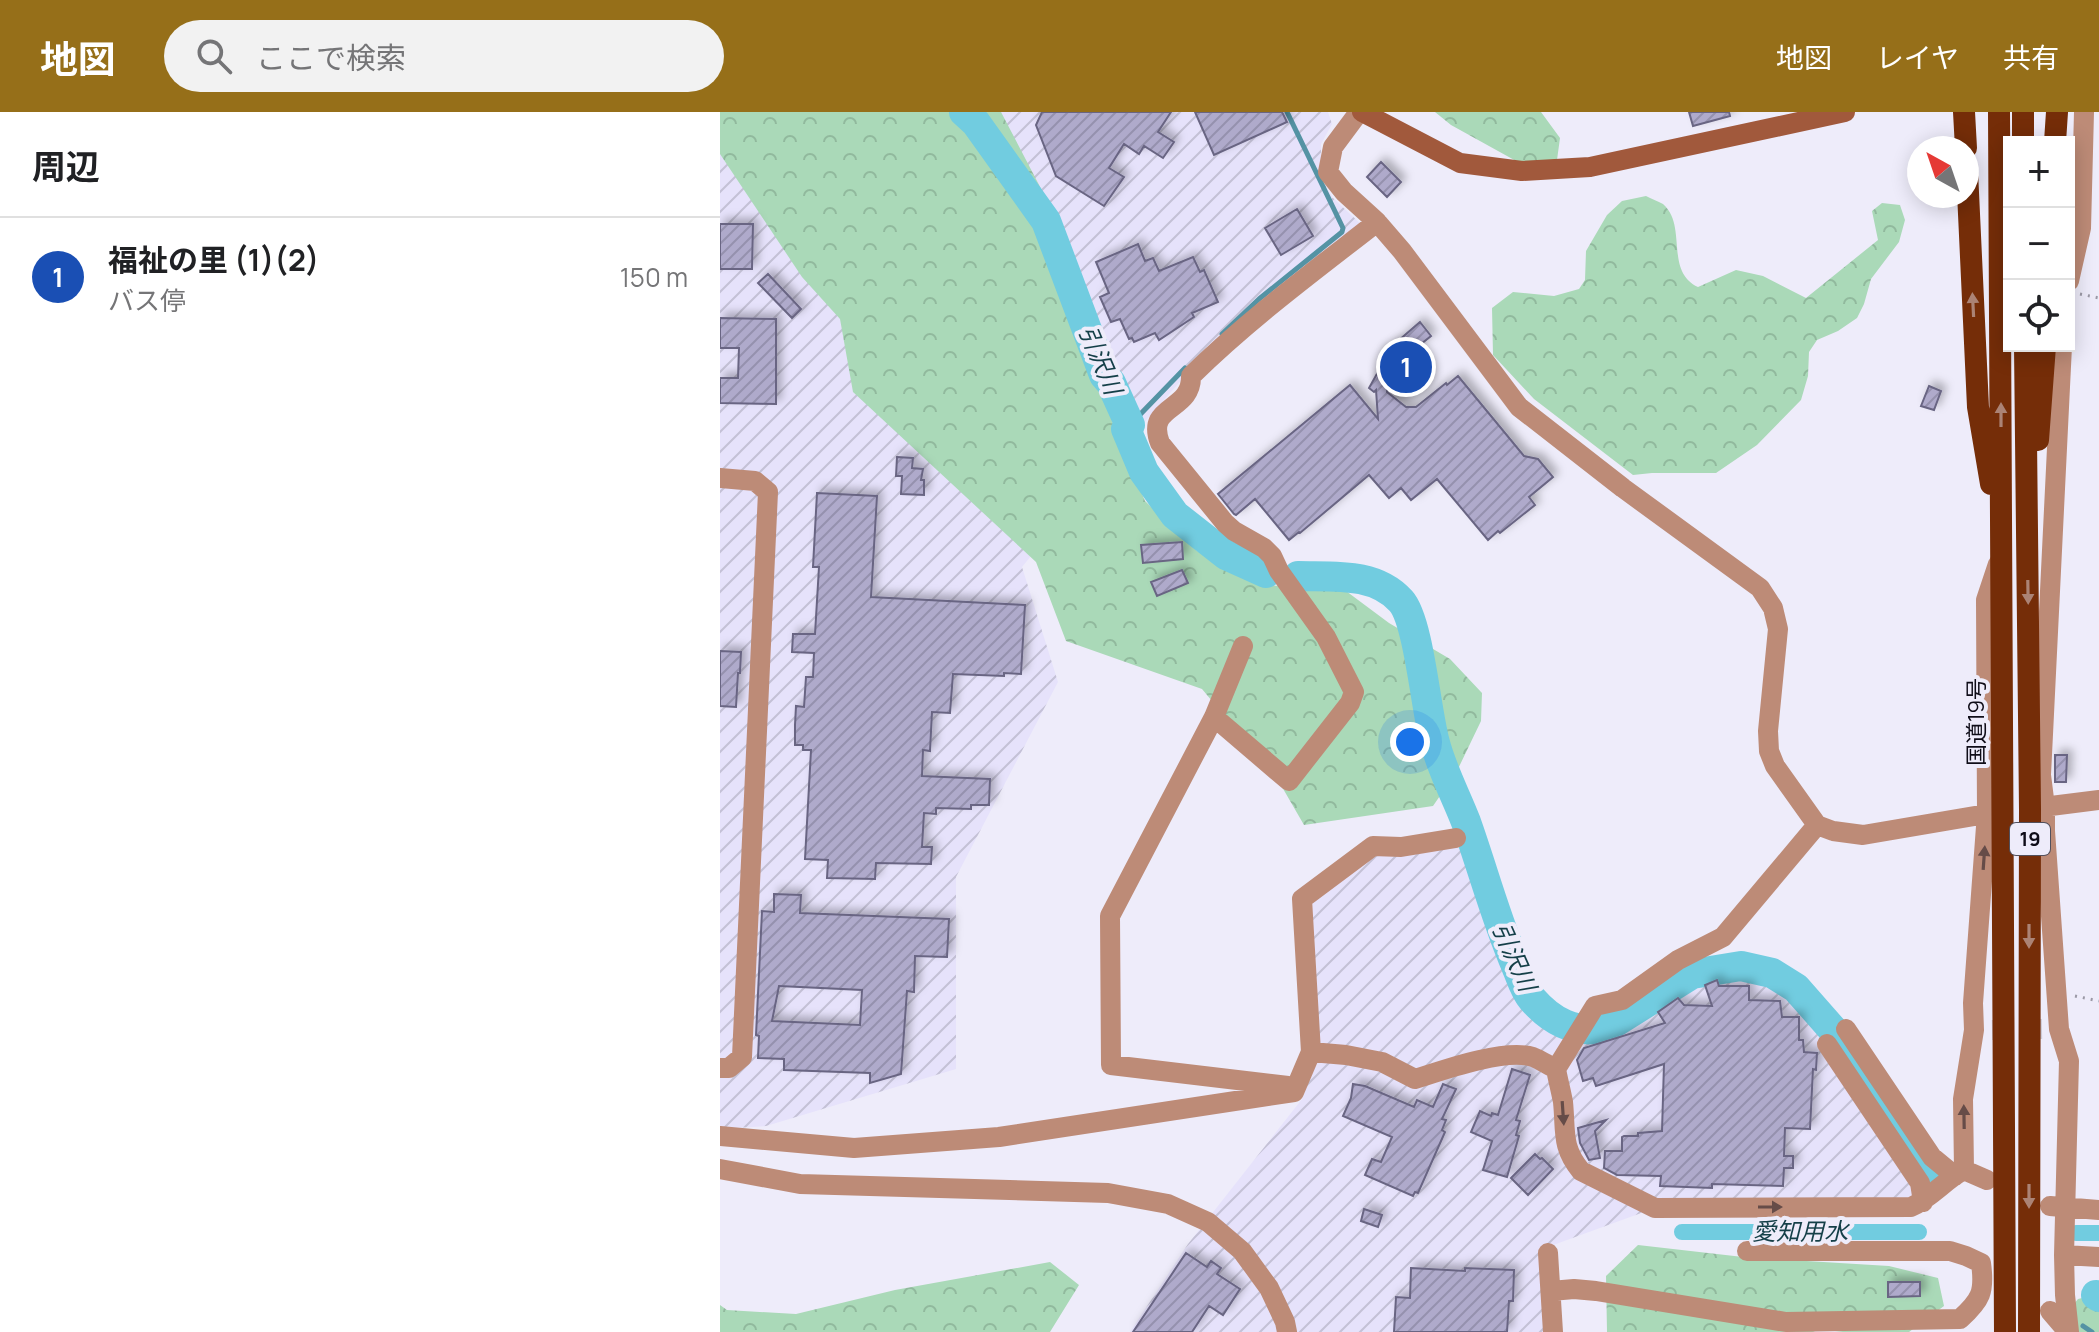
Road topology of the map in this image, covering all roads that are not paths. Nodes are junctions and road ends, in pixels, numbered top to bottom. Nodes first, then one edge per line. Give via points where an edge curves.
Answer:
1 (1361, 112) edge
2 (1845, 112) edge
3 (1964, 112) edge
4 (1999, 112) edge
5 (2023, 112) edge
6 (2057, 112) edge
7 (2084, 112) edge
8 (1965, 136) edge
9 (2023, 136) edge
10 (2055, 136) edge
11 (1969, 208) edge
12 (1377, 222) junction
13 (2074, 280) edge
14 (2025, 352) edge
15 (2045, 352) edge
16 (2062, 352) edge
17 (720, 478) edge
18 (2027, 540) junction
19 (2002, 549) junction
20 (1243, 646) dead end
21 (1214, 717) junction
22 (2099, 800) edge
23 (2038, 808) junction
24 (1994, 812) junction
25 (1817, 825) junction
26 (1456, 838) dead end
27 (1846, 1029) dead end
28 (1827, 1044) dead end
29 (1311, 1052) junction
30 (720, 1068) edge
31 (1556, 1069) junction
32 (1296, 1087) junction
33 (720, 1136) edge
34 (720, 1169) edge
35 (1960, 1173) junction
36 (1987, 1180) dead end
37 (1923, 1202) junction
38 (2058, 1207) junction
39 (2099, 1210) edge
40 (1747, 1251) dead end
41 (1548, 1253) dead end
42 (2064, 1255) junction
43 (2099, 1257) edge
44 (1551, 1291) junction
45 (2050, 1311) dead end
46 (1961, 1326) edge
47 (1287, 1332) edge
48 (1553, 1332) edge
49 (2005, 1332) edge
50 (2029, 1332) edge
51 (2069, 1332) edge

1 - 2 main road via 1460,163 1522,171 1590,167
1 - 12 street via 1333,147 1328,172
3 - 8 highway
19 -> 4 highway, 国道19号 / 19
5 - 9 highway
6 - 10 highway
7 - 13 street
19 -> 11 highway via 1978,407
12 - 21 street via 1218,350 1191,376 1184,397 1157,423 1160,443 1225,523 1272,556 1326,637 1354,692 1289,781
12 - 25 street via 1519,407 1760,588 1778,629 1769,751
14 - 18 highway, 19
15 - 18 highway
16 - 23 street
17 - 30 street via 755,481 768,492 742,1057 729,1068
18 -> 23 highway, 19
19 - 24 highway, 国道19号 / 19
20 - 21 street
21 - 32 street via 1110,916 1111,1065
22 - 23 street
23 - 38 street via 2045,831 2056,989 2050,1029 2069,1061
23 -> 50 highway, 19
24 - 25 street via 1863,835
35 -> 24 street via 1963,1099 1983,1030 1973,1003
24 - 49 highway, 国道19号 / 19
25 - 31 street via 1723,937 1678,960 1622,1000 1595,1006
26 - 29 street via 1373,846 1302,899
27 - 35 street via 1932,1157
28 - 37 street via 1920,1183
29 - 31 street via 1382,1062 1415,1079 1509,1056 1532,1056
29 - 32 street
31 -> 37 street via 1565,1145 1572,1160 1581,1171 1655,1208 1911,1207
32 - 33 street via 1294,1092 999,1137 854,1148
34 - 47 street via 800,1184 1108,1193 1168,1204 1208,1222 1242,1251 1269,1288
35 - 36 street
35 - 37 street
38 - 39 street
38 - 42 street
40 - 46 street via 1950,1251 1966,1256 1981,1263 1983,1275 1979,1301
41 - 44 street
42 - 43 street
42 - 51 street
44 - 46 street via 1596,1291 1786,1322
44 - 48 street
45 - 51 street

